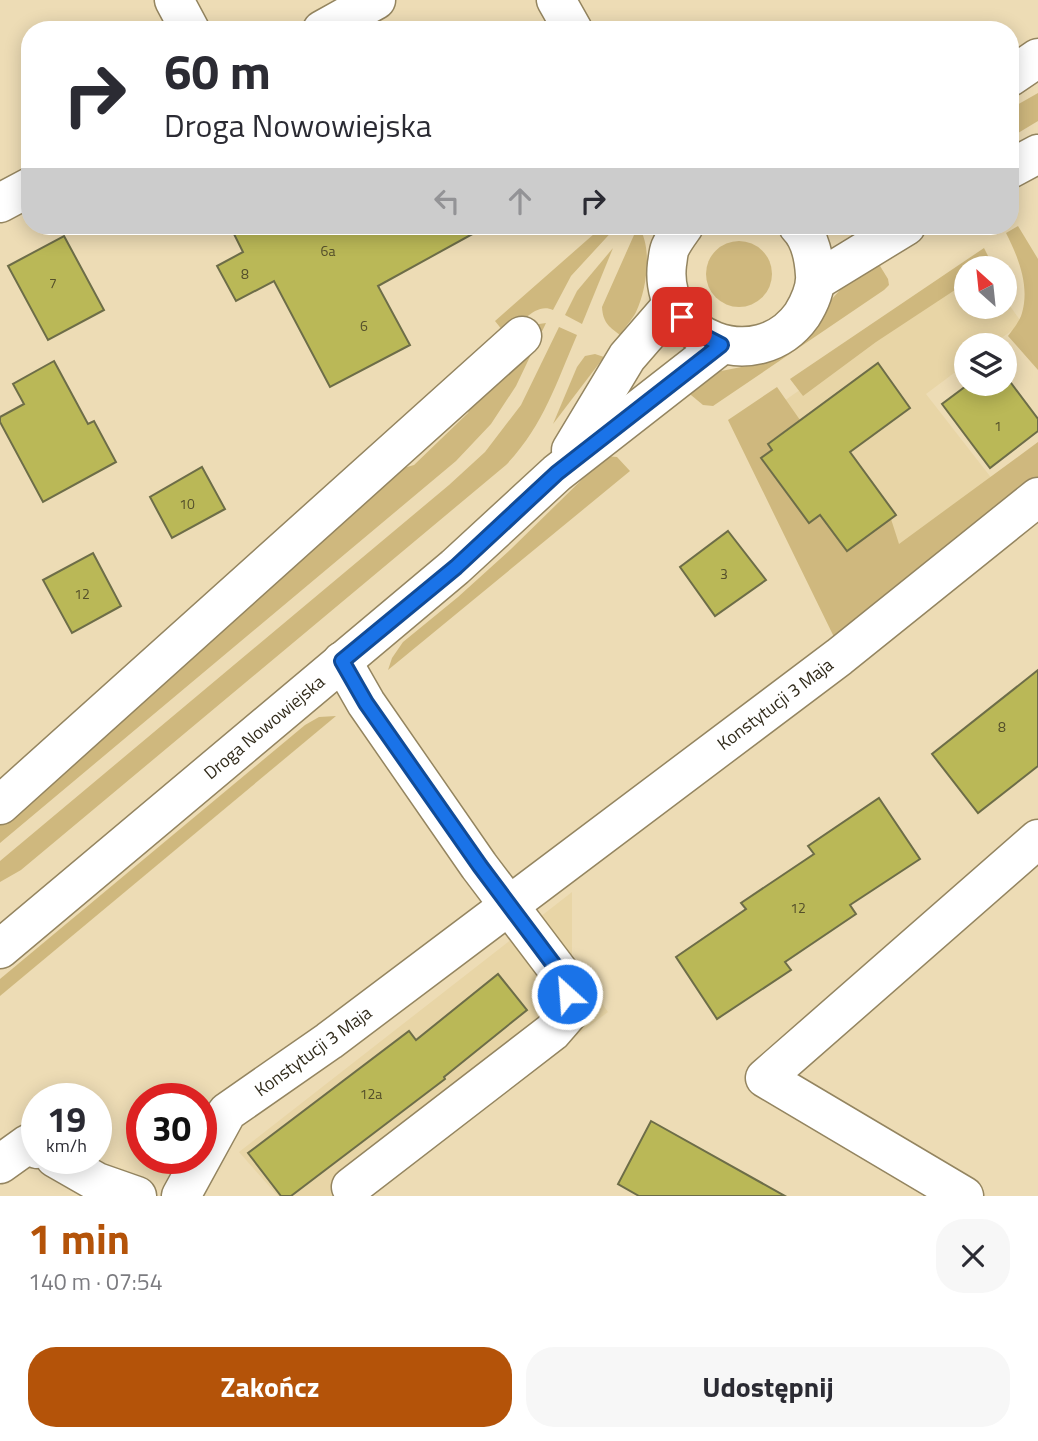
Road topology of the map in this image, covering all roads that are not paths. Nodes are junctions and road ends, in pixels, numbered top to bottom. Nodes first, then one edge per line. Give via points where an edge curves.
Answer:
1 (174, 0) edge
2 (376, 0) edge
3 (556, 0) edge
4 (185, 21) edge
5 (338, 21) edge
6 (568, 21) edge
7 (1038, 58) edge
8 (1019, 71) edge
9 (1038, 154) edge
10 (1019, 164) edge
11 (21, 192) edge
12 (0, 203) edge
13 (671, 235) edge
14 (805, 235) edge
15 (891, 235) edge
16 (816, 281) junction
17 (673, 304) junction
18 (522, 336) dead end
19 (721, 345) junction
20 (557, 473) junction
21 (1038, 497) edge
22 (342, 661) junction
23 (0, 805) edge
24 (1038, 839) edge
25 (508, 906) junction
26 (0, 948) edge
27 (21, 1149) edge
28 (0, 1164) edge
29 (83, 1174) edge
30 (351, 1187) dead end
31 (137, 1196) edge
32 (181, 1196) edge
33 (964, 1196) edge

1 - 4 street
2 - 5 street
3 - 6 street
7 - 8 street
9 - 10 street
11 - 12 street
13 - 17 street via 666,277
14 - 16 street
15 - 16 street
16 - 19 street via 808,306 793,327 772,341 747,347
17 - 19 street via 692,330
17 - 20 street, Droga Nowowiejska via 627,357
18 - 23 street
19 - 20 street, Droga Nowowiejska
20 - 22 street, Droga Nowowiejska via 456,567
21 - 25 street, Konstytucji 3 Maja via 839,656
22 - 25 street via 366,703
22 - 26 street, Droga Nowowiejska
24 - 33 street via 765,1078
25 - 30 street via 563,977 571,1010 552,1032
25 - 32 street, Konstytucji 3 Maja via 227,1112
27 - 28 street
29 - 31 street

